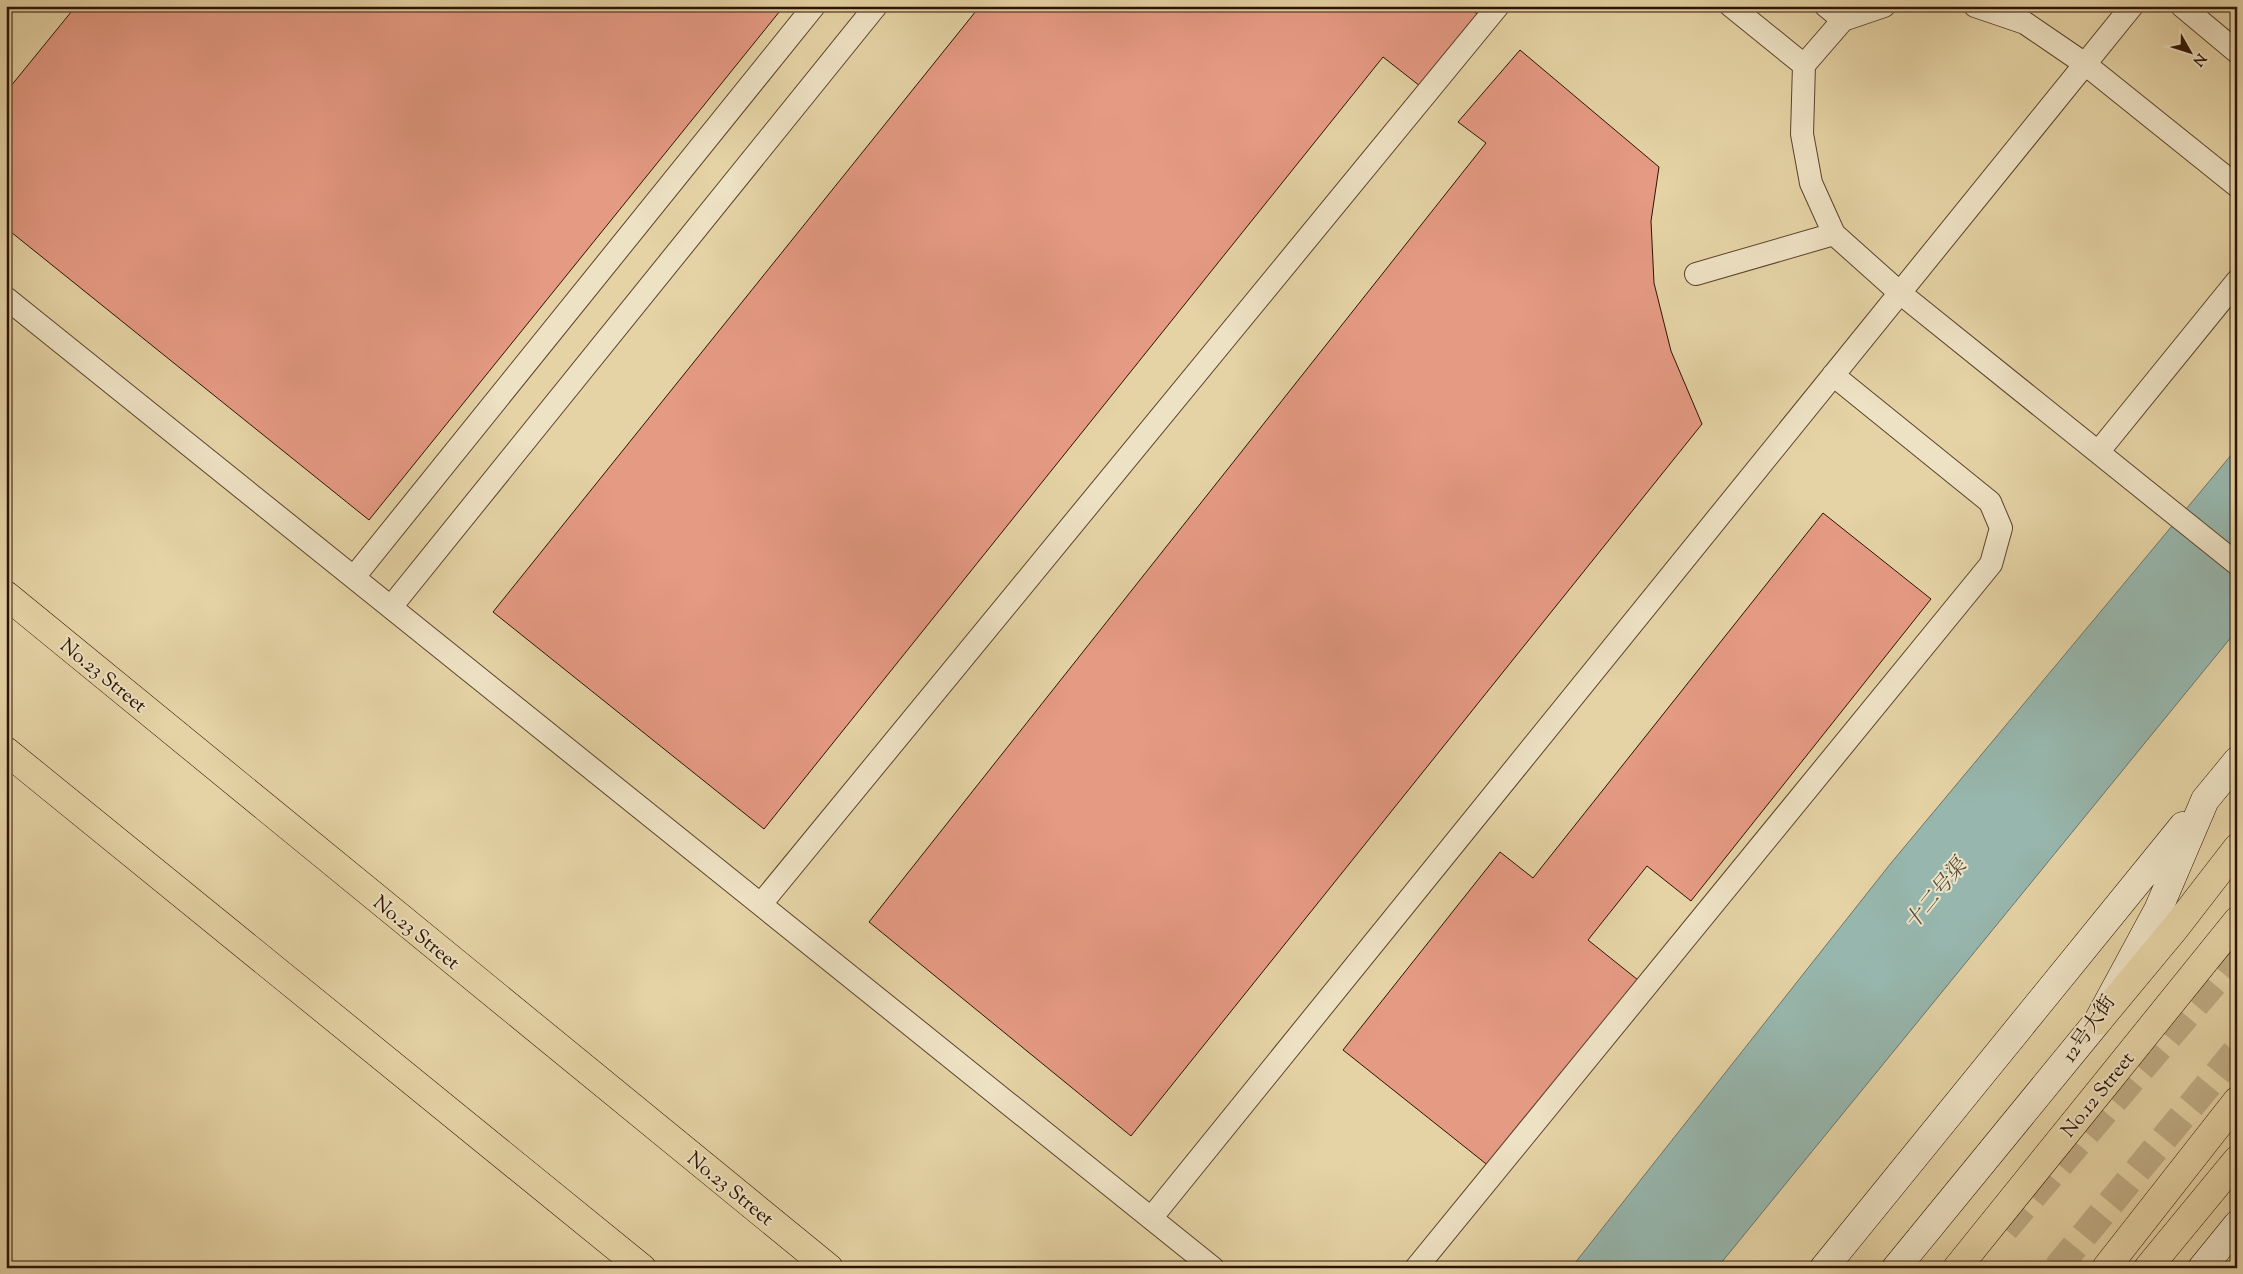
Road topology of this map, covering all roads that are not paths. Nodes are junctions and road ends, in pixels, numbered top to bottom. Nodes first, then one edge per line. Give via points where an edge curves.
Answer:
1 (814, 6) edge
2 (876, 6) edge
3 (1498, 6) edge
4 (1731, 6) edge
5 (1884, 6) edge
6 (1975, 6) edge
7 (2132, 6) edge
8 (2182, 6) edge
9 (1835, 13) edge
10 (2025, 15) edge
11 (2237, 52) edge
12 (2085, 64) junction
13 (1804, 65) junction
14 (2237, 186) edge
15 (1834, 234) junction
16 (1696, 274) dead end
17 (2237, 281) edge
18 (1900, 293) junction
19 (6, 298) edge
20 (1833, 376) junction
21 (2098, 452) junction
22 (2237, 564) edge
23 (354, 577) junction
24 (6, 596) edge
25 (391, 607) junction
26 (6, 751) edge
27 (2237, 761) edge
28 (2205, 800) junction
29 (2237, 848) edge
30 (761, 904) junction
31 (2237, 921) edge
32 (2098, 1021) junction
33 (2237, 1101) edge
34 (2237, 1160) edge
35 (1152, 1217) junction
36 (2237, 1225) edge
37 (642, 1268) edge
38 (829, 1268) edge
39 (1213, 1268) edge
40 (1416, 1268) edge
41 (1824, 1268) edge
42 (1896, 1268) edge
43 (1957, 1268) edge
44 (2106, 1268) edge
45 (2148, 1268) edge
46 (2202, 1268) edge

1 - 23 lane
2 - 25 lane
3 - 30 lane
4 - 13 lane
5 - 9 lane
6 - 10 lane
7 - 12 lane
8 - 11 lane
9 - 13 lane
10 - 12 lane
12 - 14 lane
12 - 18 lane
13 - 15 lane via 1802,134 1811,183
15 - 16 lane
15 - 18 lane
17 - 21 lane
18 - 20 lane
18 - 21 lane
19 - 23 lane
20 - 35 lane
20 - 40 lane via 1990,502 2001,528 1991,564
21 - 22 lane
23 - 25 lane
24 - 38 main road, No.23 Street
25 - 30 lane
26 - 37 main road
27 - 28 main road, 12号大街
28 - 32 main road, 12号大街 via 2158,910
28 - 41 main road
29 - 32 main road
30 - 35 lane
31 - 43 main road, No.12 Street
32 - 42 main road, 12号大街
33 - 44 main road
34 - 45 main road
35 - 39 lane
36 - 46 main road

